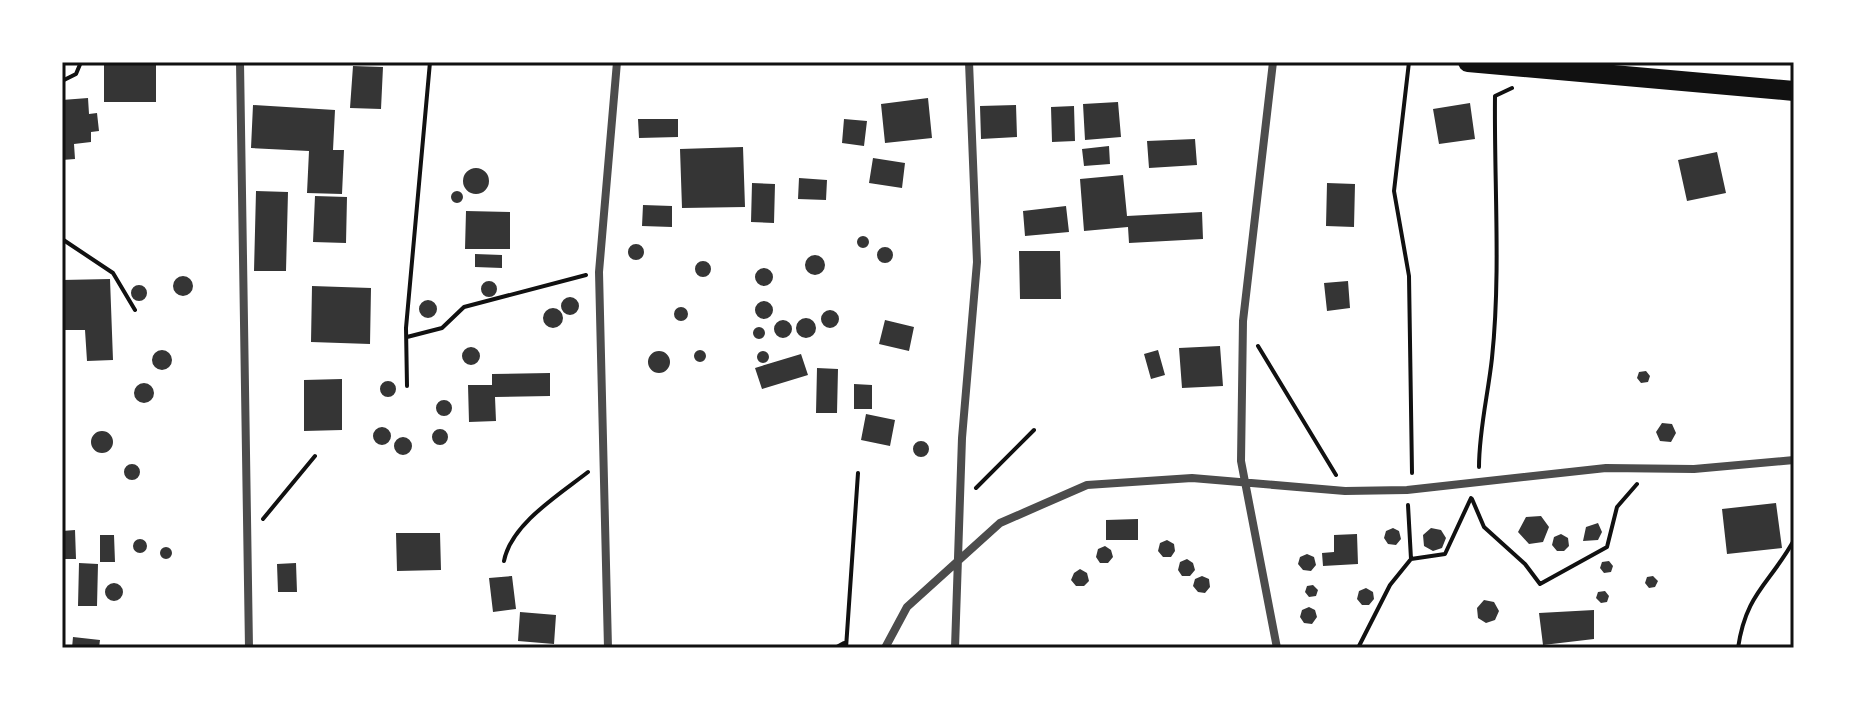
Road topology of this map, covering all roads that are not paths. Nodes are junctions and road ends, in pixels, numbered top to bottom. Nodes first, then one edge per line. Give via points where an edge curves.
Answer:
1 (240, 62) edge
2 (617, 62) edge
3 (969, 62) edge
4 (1273, 62) edge
5 (1468, 62) edge
6 (1794, 91) edge
7 (1794, 460) edge
8 (1248, 482) junction
9 (958, 559) junction
10 (249, 648) edge
11 (608, 648) edge
12 (885, 648) edge
13 (955, 648) edge
14 (1277, 648) edge

1 - 10 street
2 - 11 street via 599,272
3 - 9 street via 977,262
4 - 8 street via 1243,321 1241,461
5 - 6 highway
7 - 8 street via 1606,468 1407,490 1345,491
8 - 9 street via 1192,478 1087,485 1000,523
8 - 14 street
9 - 12 street via 907,607
9 - 13 street

